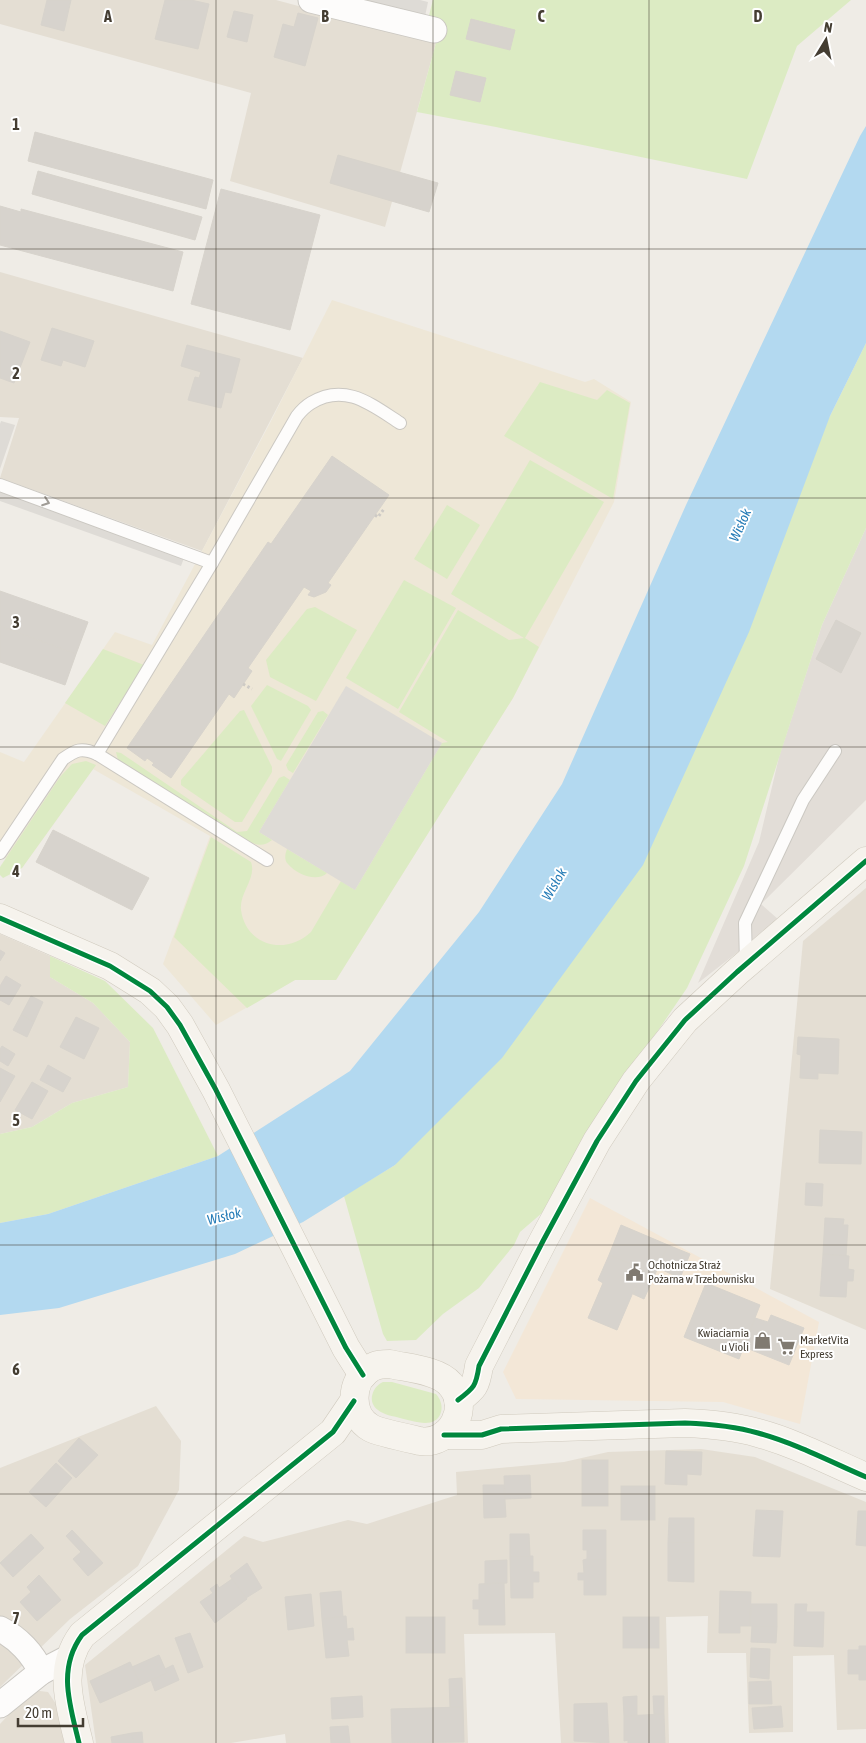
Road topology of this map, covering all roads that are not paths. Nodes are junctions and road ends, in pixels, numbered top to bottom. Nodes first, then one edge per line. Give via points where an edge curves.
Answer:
1 (311, 0) edge
2 (434, 30) dead end
3 (400, 423) dead end
4 (0, 485) edge
5 (212, 563) junction
6 (835, 750) dead end
7 (97, 754) junction
8 (0, 853) edge
9 (267, 860) dead end
10 (866, 860) edge
11 (0, 918) edge
12 (746, 964) junction
13 (479, 1366) junction
14 (363, 1375) junction
15 (443, 1378) junction
16 (354, 1401) junction
17 (458, 1402) junction
18 (372, 1428) junction
19 (501, 1429) junction
20 (333, 1432) junction
21 (444, 1435) junction
22 (866, 1478) edge
23 (0, 1629) edge
24 (70, 1657) junction
25 (41, 1672) junction
26 (0, 1705) edge
27 (78, 1743) edge

1 - 2 street
3 - 5 lane via 363,399 350,396 324,397 310,403 297,416
4 -> 5 lane
5 - 7 lane
6 - 12 lane via 803,800 746,923
7 - 8 lane via 76,750 63,759
7 - 9 lane
10 - 12 street
11 - 14 street via 110,966 150,991 167,1007 216,1090 349,1354
12 - 13 street via 685,1020 636,1081 597,1142
13 - 15 street
13 - 17 street via 472,1390
14 - 15 street via 370,1368 390,1364
14 - 16 street via 357,1383
15 - 17 street via 456,1392
16 - 18 street via 356,1411
16 - 20 street
17 - 19 street
17 - 21 street via 456,1421
18 - 20 street
18 - 21 street via 421,1441
19 - 21 street via 482,1435
19 - 22 street via 711,1424 758,1433
20 - 24 street via 82,1636
23 - 25 street via 23,1646 36,1660
24 - 25 street
24 - 27 street via 67,1673 69,1699
25 - 26 street

